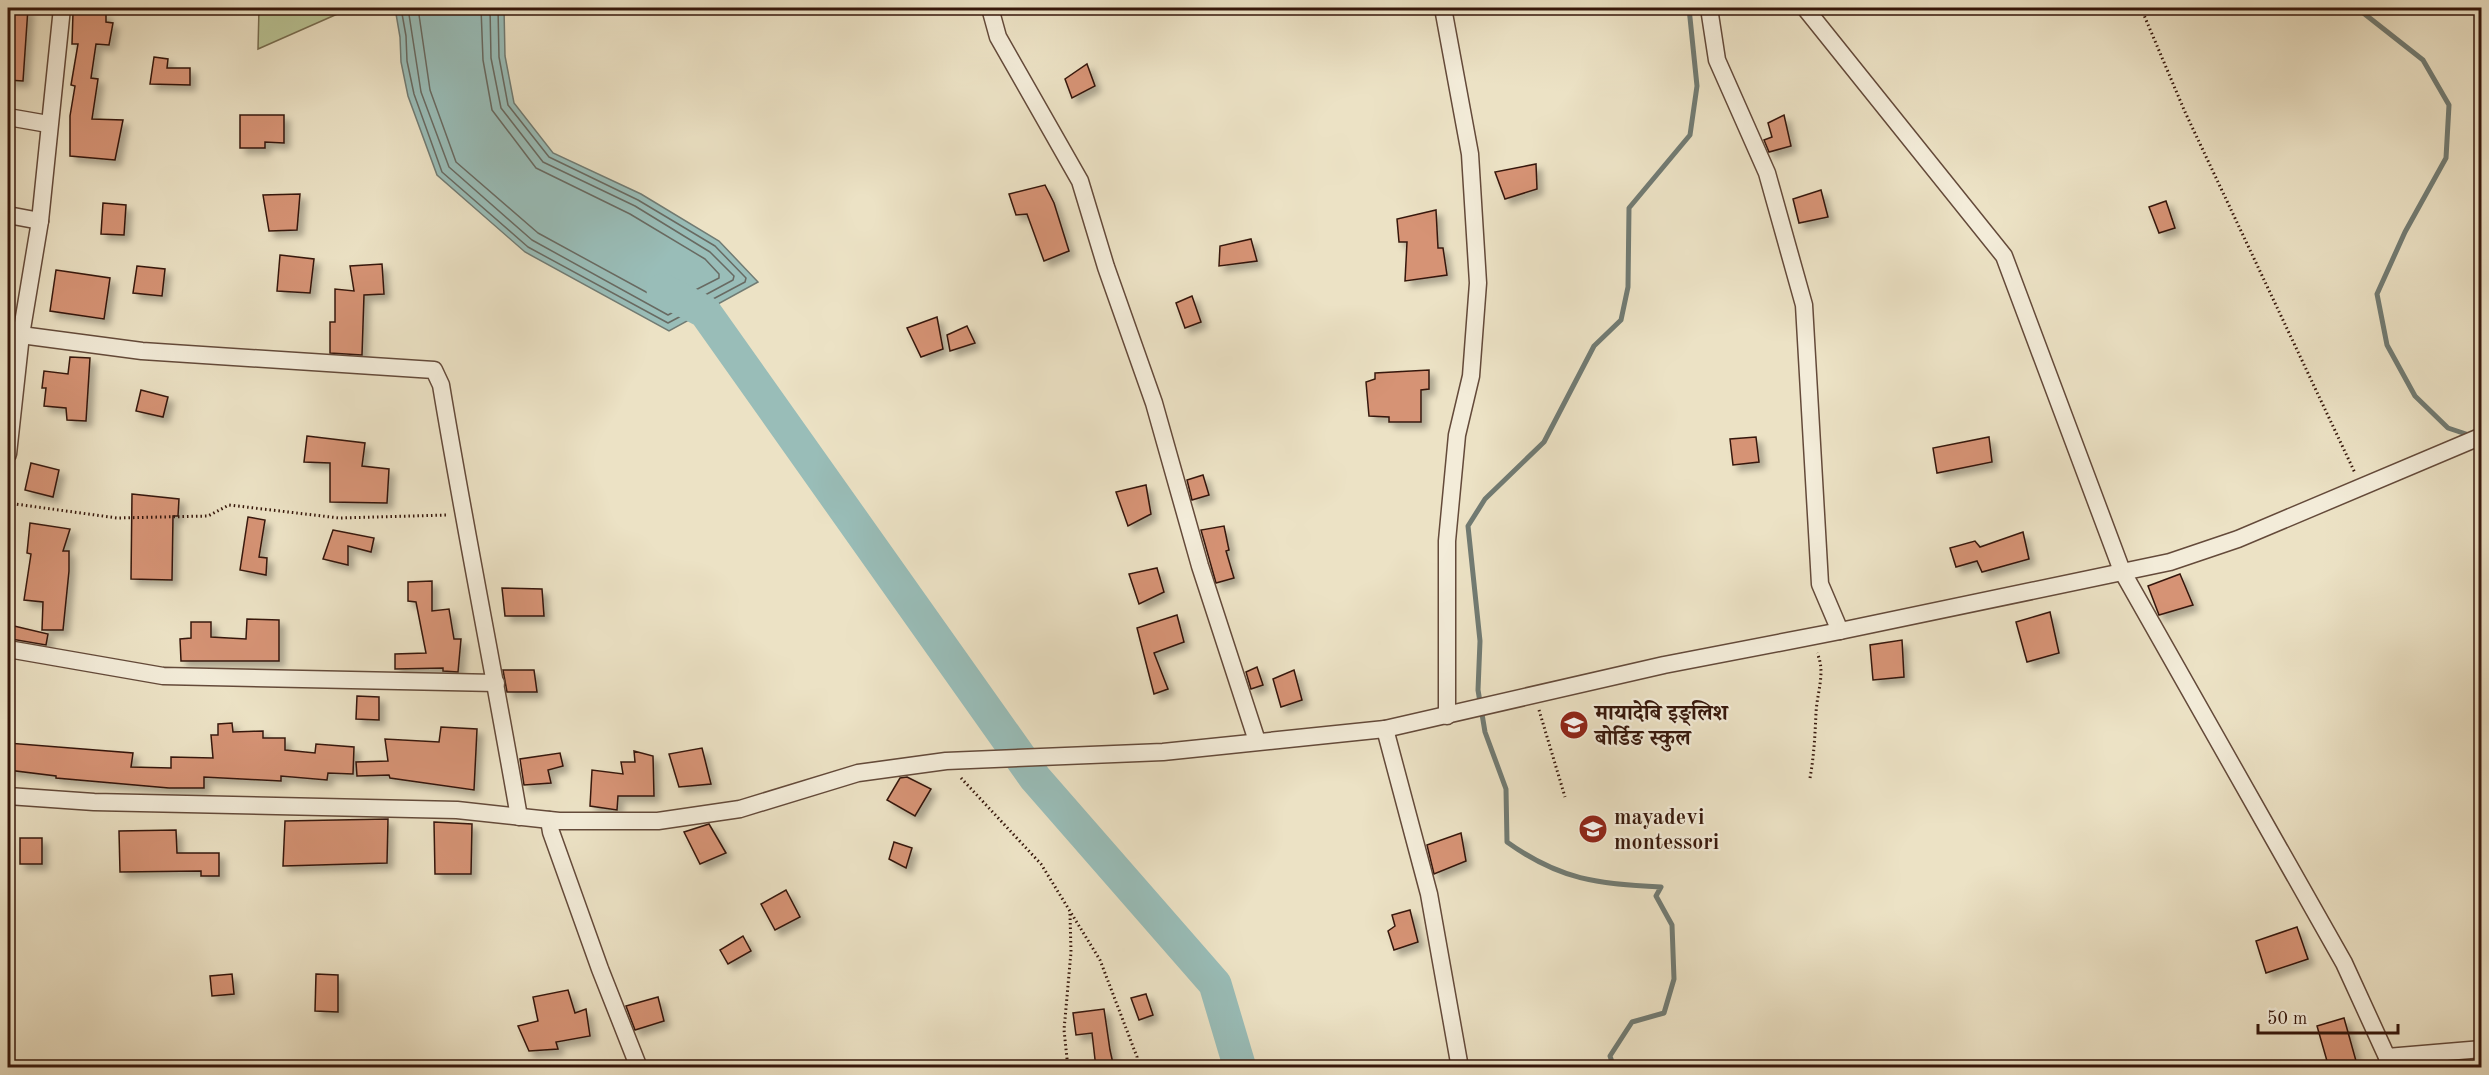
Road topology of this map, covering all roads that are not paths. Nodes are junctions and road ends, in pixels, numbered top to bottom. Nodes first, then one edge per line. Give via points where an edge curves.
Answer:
1 (62, 8) edge
2 (990, 8) edge
3 (1443, 8) edge
4 (1709, 8) edge
5 (1805, 8) edge
6 (8, 117) edge
7 (48, 124) junction
8 (8, 215) edge
9 (40, 221) junction
10 (21, 335) junction
11 (2481, 436) edge
12 (8, 454) edge
13 (2122, 571) junction
14 (1840, 631) junction
15 (8, 649) edge
16 (496, 684) junction
17 (1447, 716) junction
18 (1385, 729) junction
19 (1257, 741) junction
20 (8, 796) edge
21 (519, 817) junction
22 (549, 820) junction
23 (2481, 1049) edge
24 (2390, 1062) edge
25 (639, 1068) edge
26 (1460, 1068) edge

1 - 7 street
2 - 19 street via 1003,46 1080,181 1154,403 1200,566
3 - 17 street via 1470,154 1478,283 1471,376 1457,435 1447,541
4 - 14 street via 1717,60 1767,173 1804,305 1820,584
5 - 13 street via 2004,256
6 - 7 street
7 - 9 street
8 - 9 street
9 - 10 street
10 - 12 street
10 - 16 street via 142,351 434,370 441,385
11 - 13 street via 2238,538 2170,562
13 - 14 street
13 - 24 street via 2338,953
14 - 17 street via 1664,665
15 - 16 street via 163,676
16 - 21 street
17 - 18 street
18 - 19 street
18 - 26 street via 1429,894
19 - 22 street via 1163,752 945,761 858,773 740,809 658,821
20 - 21 street via 94,802 457,810
21 - 22 street
22 - 25 street
23 - 24 street

